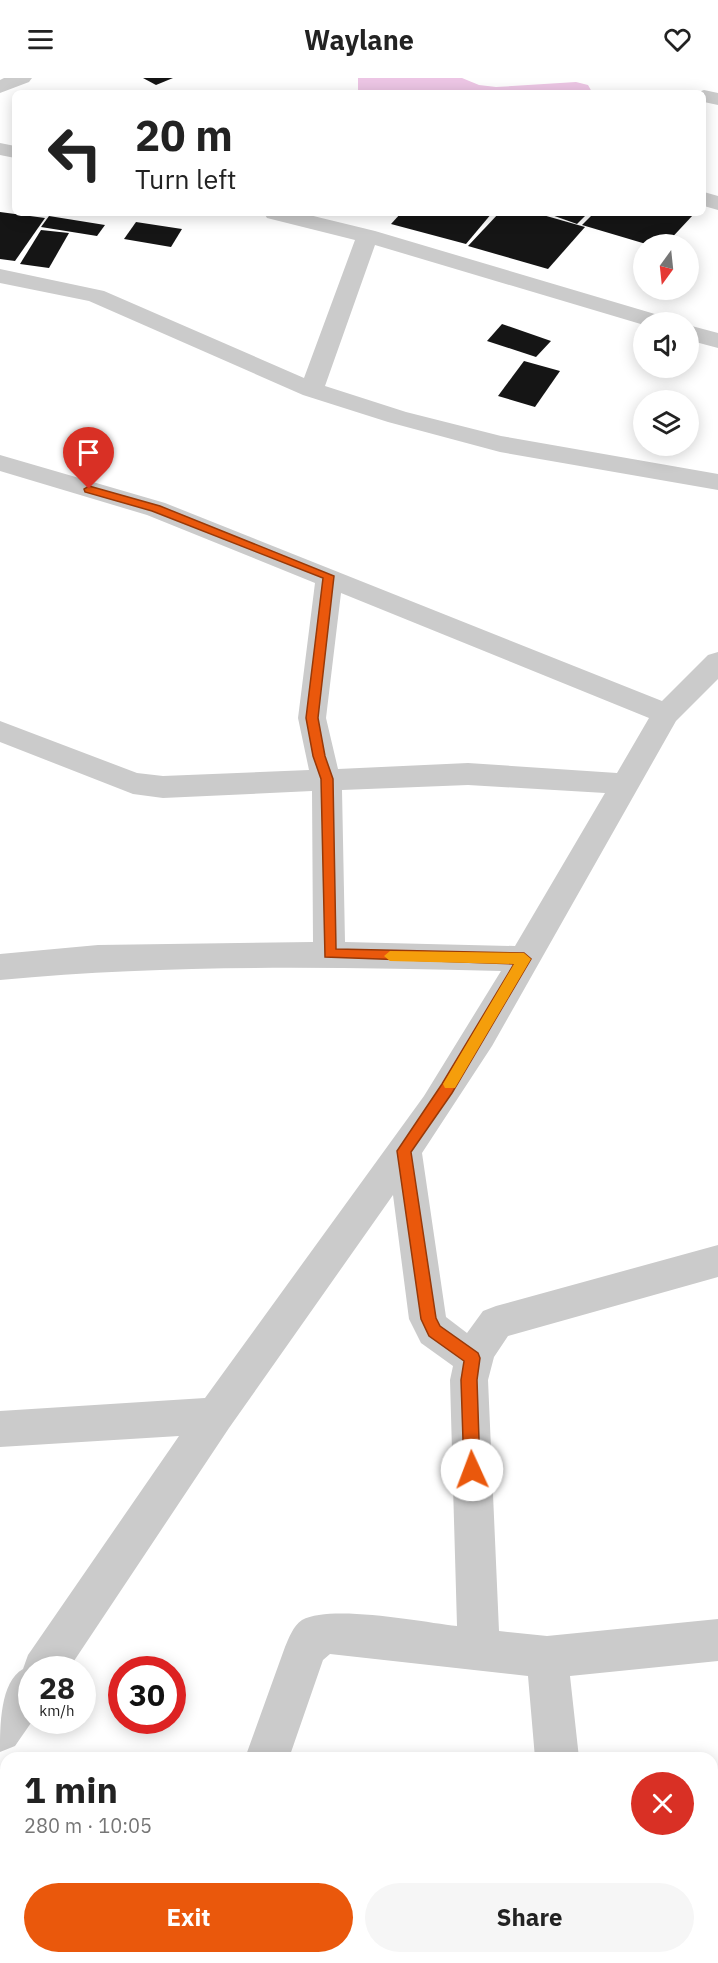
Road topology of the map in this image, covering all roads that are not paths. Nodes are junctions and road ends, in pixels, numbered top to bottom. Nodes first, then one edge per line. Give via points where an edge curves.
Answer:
1 (22, 78) edge
2 (0, 87) edge
3 (287, 216) edge
4 (367, 236) junction
5 (0, 276) edge
6 (633, 315) edge
7 (699, 335) edge
8 (718, 341) edge
9 (312, 390) junction
10 (0, 463) edge
11 (718, 483) edge
12 (329, 576) junction
13 (712, 675) edge
14 (666, 714) junction
15 (0, 731) edge
16 (327, 779) junction
17 (626, 784) junction
18 (329, 954) junction
19 (524, 959) junction
20 (0, 967) edge
21 (404, 1151) junction
22 (718, 1261) edge
23 (472, 1358) junction
24 (215, 1415) junction
25 (0, 1429) edge
26 (718, 1640) edge
27 (479, 1649) junction
28 (52, 1656) edge
29 (547, 1657) junction
30 (18, 1706) edge
31 (0, 1731) edge
32 (269, 1752) edge
33 (556, 1752) edge

1 - 2 street
3 - 4 street
4 - 6 street
4 - 9 street
5 - 9 street via 96,296
7 - 8 street
9 - 11 street via 500,444
10 - 12 street via 156,509
12 - 14 street
12 - 16 street via 312,718
13 - 14 street
14 - 17 street
15 - 16 street via 133,783 185,787
16 - 17 street via 468,774
16 - 18 street
17 - 19 street
18 - 19 street
18 - 20 street via 98,958
19 - 21 street via 442,1096
21 - 23 street via 428,1319 434,1331
21 - 24 street
22 - 23 street via 496,1323
23 - 27 street via 469,1380
24 - 25 street
24 - 28 street
26 - 29 street
27 - 29 street
27 - 32 street via 330,1633 315,1636 306,1647
29 - 33 street
30 - 31 street

